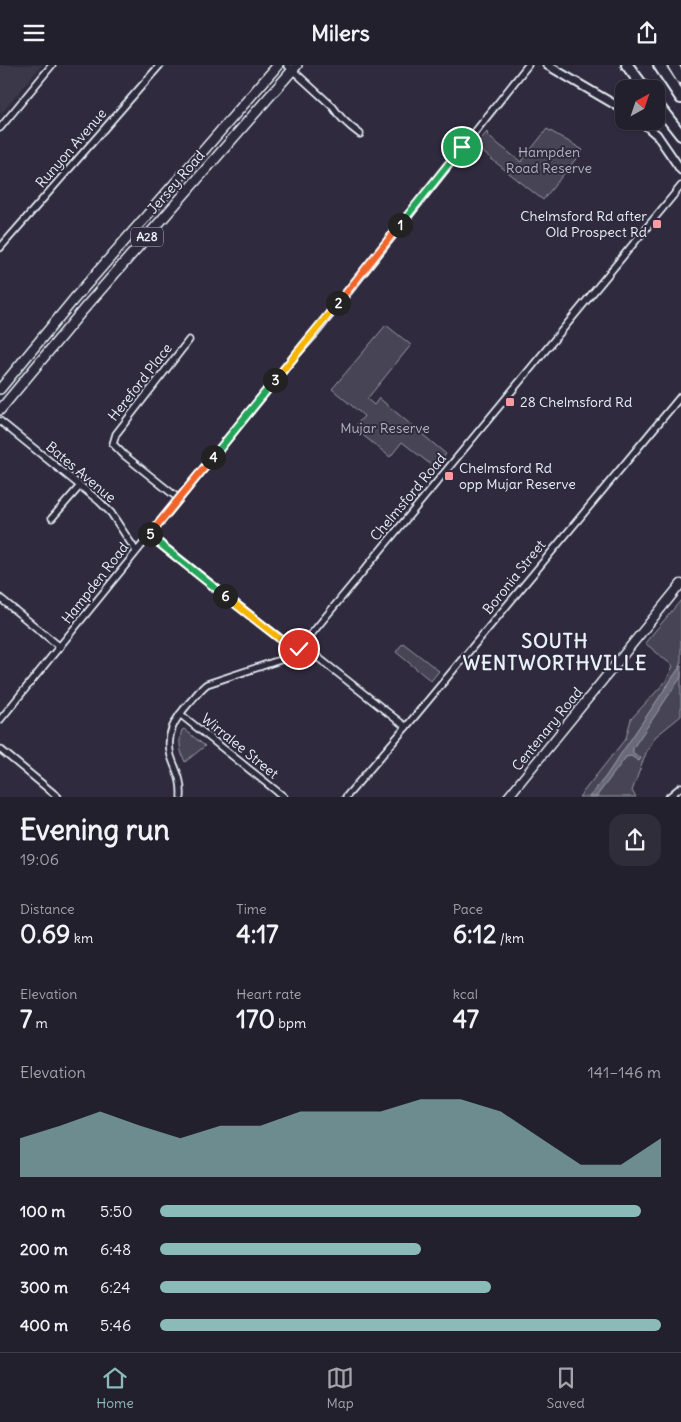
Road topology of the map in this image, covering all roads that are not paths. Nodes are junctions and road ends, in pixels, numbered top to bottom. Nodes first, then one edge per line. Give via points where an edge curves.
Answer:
1 (52, 65) edge
2 (160, 65) edge
3 (278, 65) edge
4 (528, 65) edge
5 (547, 65) edge
6 (627, 65) edge
7 (660, 65) edge
8 (673, 65) edge
9 (292, 67) edge
10 (681, 78) edge
11 (638, 80) edge
12 (681, 98) edge
13 (615, 105) edge
14 (665, 115) edge
15 (0, 128) edge
16 (651, 130) edge
17 (360, 134) dead end
18 (681, 135) edge
19 (681, 170) edge
20 (681, 186) edge
21 (0, 248) edge
22 (190, 341) dead end
23 (0, 389) edge
24 (681, 396) edge
25 (0, 411) edge
26 (0, 421) edge
27 (80, 486) junction
28 (180, 499) junction
29 (52, 518) dead end
30 (149, 535) junction
31 (136, 551) junction
32 (681, 584) edge
33 (0, 598) edge
34 (60, 647) junction
35 (299, 649) junction
36 (180, 714) junction
37 (0, 720) edge
38 (406, 727) junction
39 (0, 749) edge
40 (681, 787) edge
41 (58, 797) edge
42 (181, 797) edge
43 (284, 797) edge
44 (346, 797) edge
45 (508, 797) edge
46 (669, 797) edge

1 - 15 street
2 - 21 street, Runyon Avenue
3 - 23 highway, Jersey Road / A28
4 - 28 street, Hampden Road
5 - 13 street
6 - 11 highway
7 - 12 highway
8 - 10 highway
9 - 17 street via 348,126
9 - 25 highway, Jersey Road / A28 via 82,310
14 - 18 highway
16 - 19 street
20 - 35 street, Chelmsford Road
22 - 28 street, Hereford Place via 116,434 112,444
24 - 38 street, Boronia Street
26 - 27 street, Bates Avenue
27 - 29 street
27 - 31 street, Bates Avenue via 110,513
28 - 30 street, Hampden Road
30 - 31 street, Hampden Road
30 - 35 street via 292,648
31 - 34 street, Hampden Road
32 - 45 main road, Centenary Road
33 - 34 street
34 - 37 street, Hampden Road
35 - 36 street, Chelmsford Road via 289,657 210,682
35 - 38 street via 306,648
36 - 42 street, Chelmsford Road via 173,724 169,741 180,779
36 - 43 street, Wirralee Street
38 - 44 street, Boronia Street
39 - 41 street
40 - 46 street

